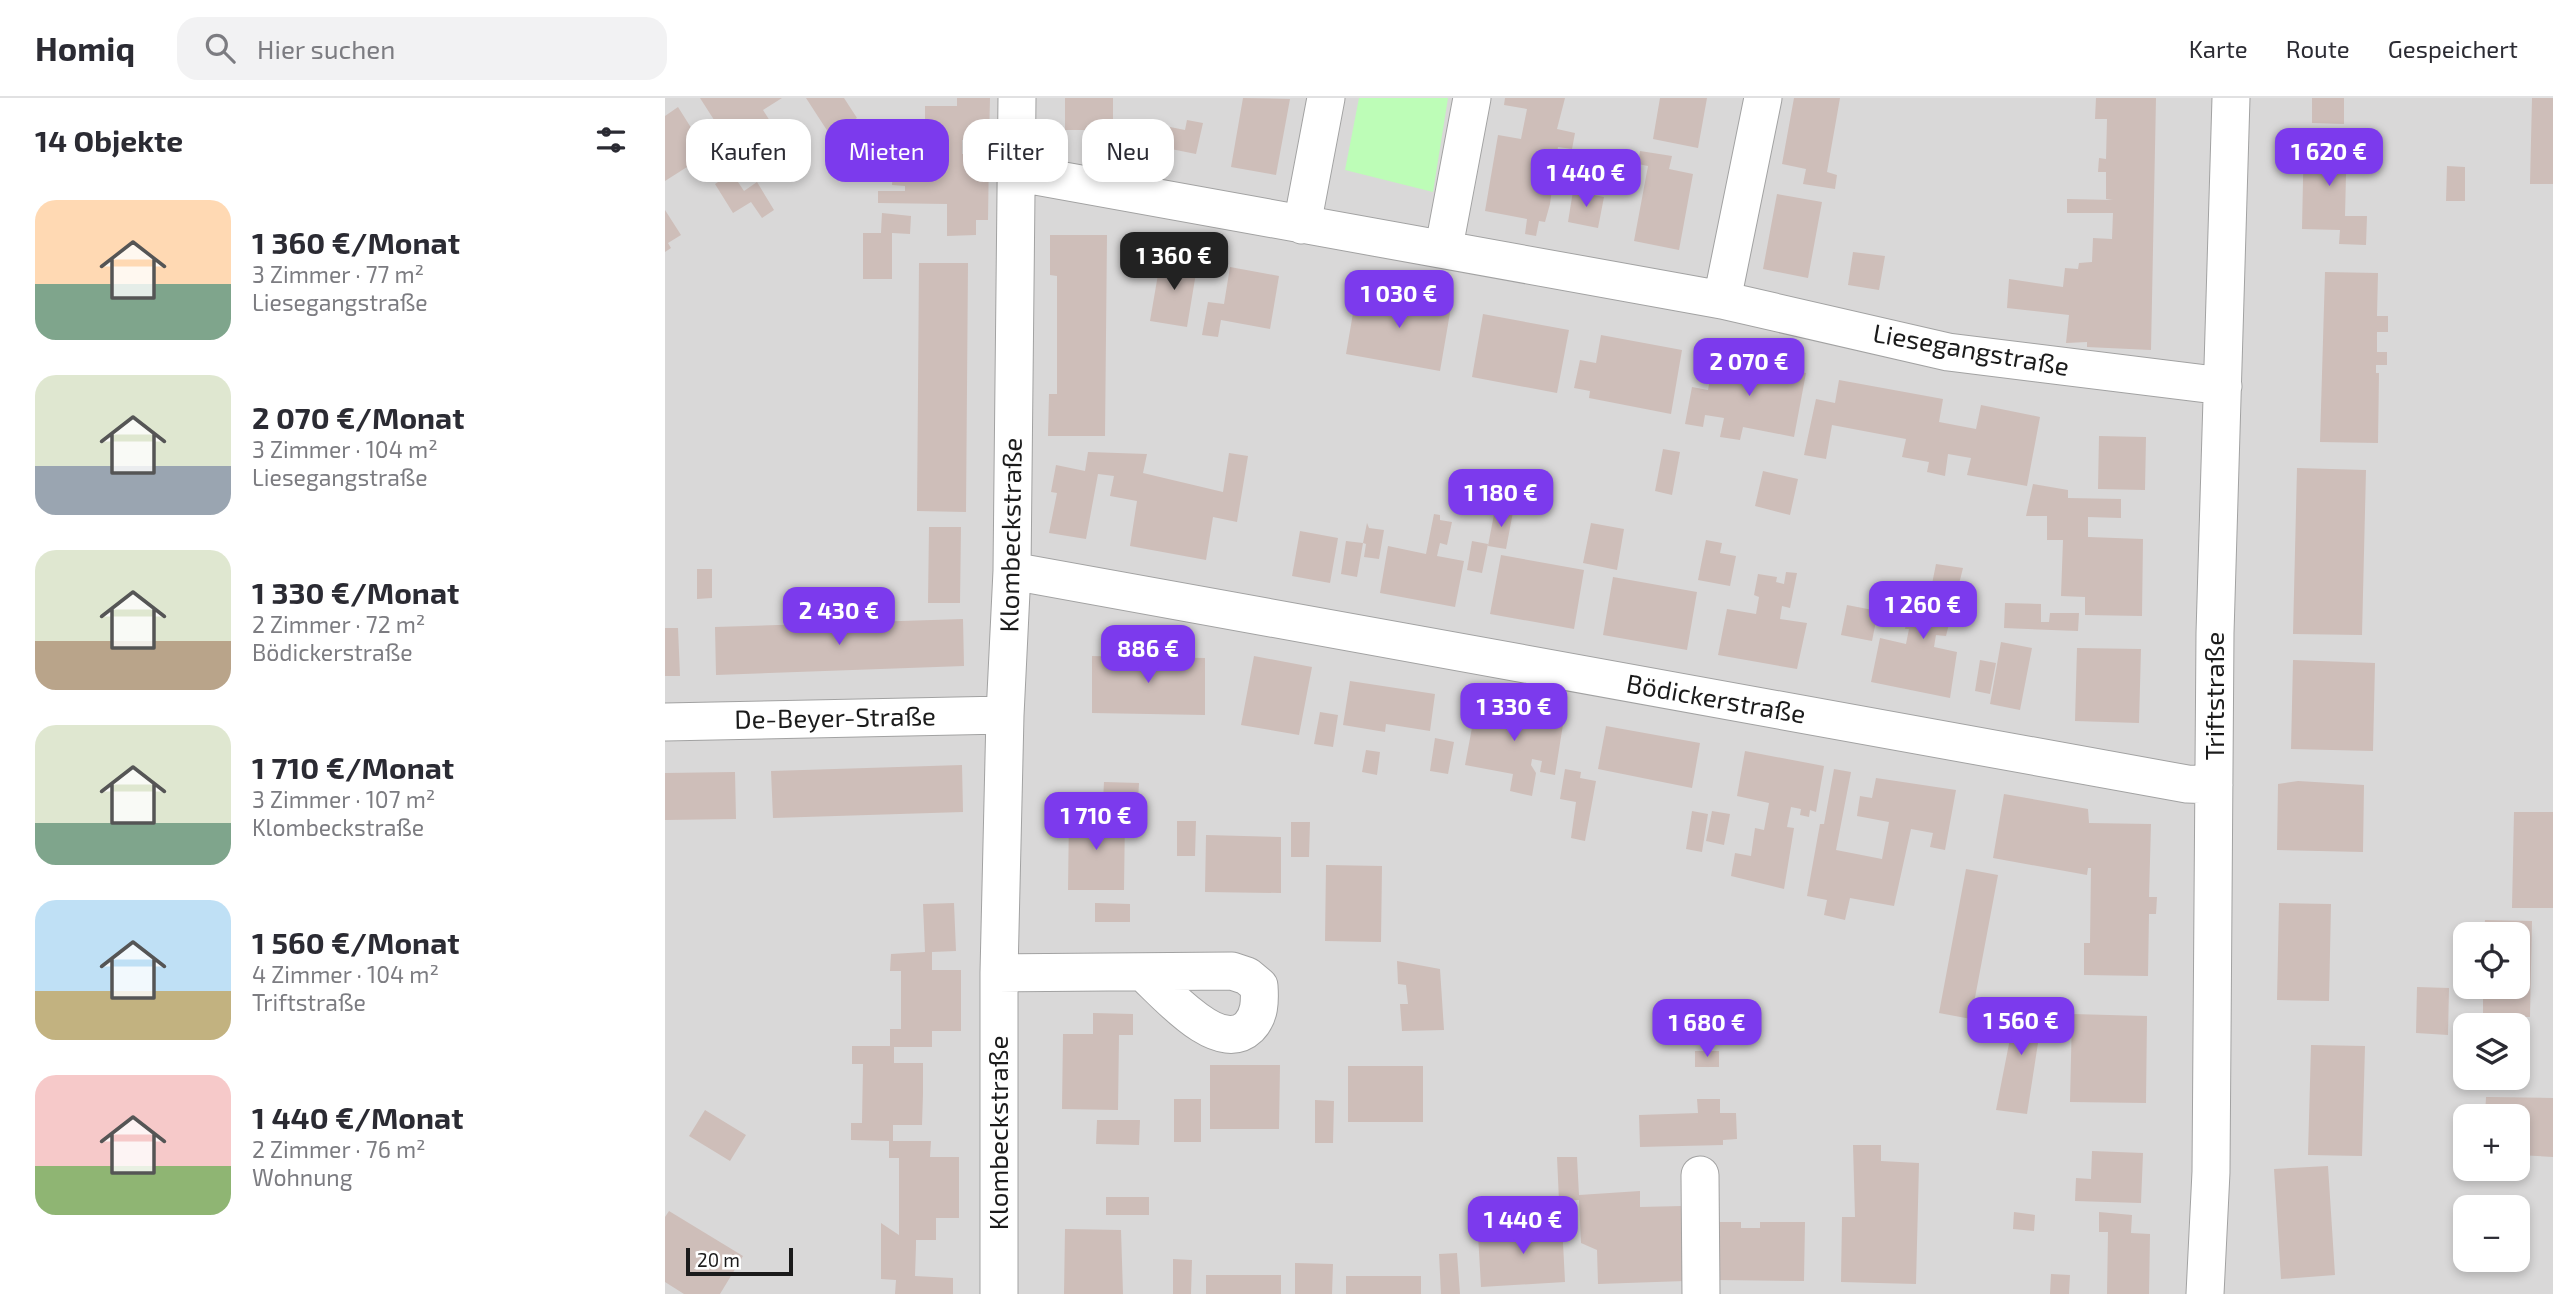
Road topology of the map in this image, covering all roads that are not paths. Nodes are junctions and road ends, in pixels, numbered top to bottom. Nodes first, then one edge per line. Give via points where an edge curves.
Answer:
1 (1017, 98) edge
2 (1326, 98) edge
3 (1472, 98) edge
4 (1763, 98) edge
5 (2231, 98) edge
6 (1016, 119) edge
7 (1014, 182) edge
8 (1068, 182) edge
9 (1302, 225) junction
10 (1444, 247) junction
11 (1722, 300) junction
12 (2223, 386) junction
13 (1012, 571) junction
14 (1005, 715) junction
15 (665, 722) edge
16 (2214, 785) junction
17 (999, 972) junction
18 (1143, 972) dead end
19 (1700, 1175) dead end
20 (999, 1294) edge
21 (1701, 1294) edge
22 (2205, 1294) edge

1 - 6 street, Klombeckstraße
2 - 9 street
3 - 10 street
4 - 11 street
5 - 12 street, Triftstraße
7 - 13 street, Klombeckstraße
8 - 9 street, Liesegangstraße
9 - 10 street, Liesegangstraße
10 - 11 street, Liesegangstraße
11 - 12 street, Liesegangstraße via 1948,352
12 - 16 street, Triftstraße
13 - 14 street, Klombeckstraße
13 - 16 street, Bödickerstraße via 2187,784
14 - 15 street, De-Beyer-Straße
14 - 17 street, Klombeckstraße
16 - 22 street, Triftstraße via 2211,1172
17 - 18 street
17 - 20 street, Klombeckstraße
19 - 21 street

